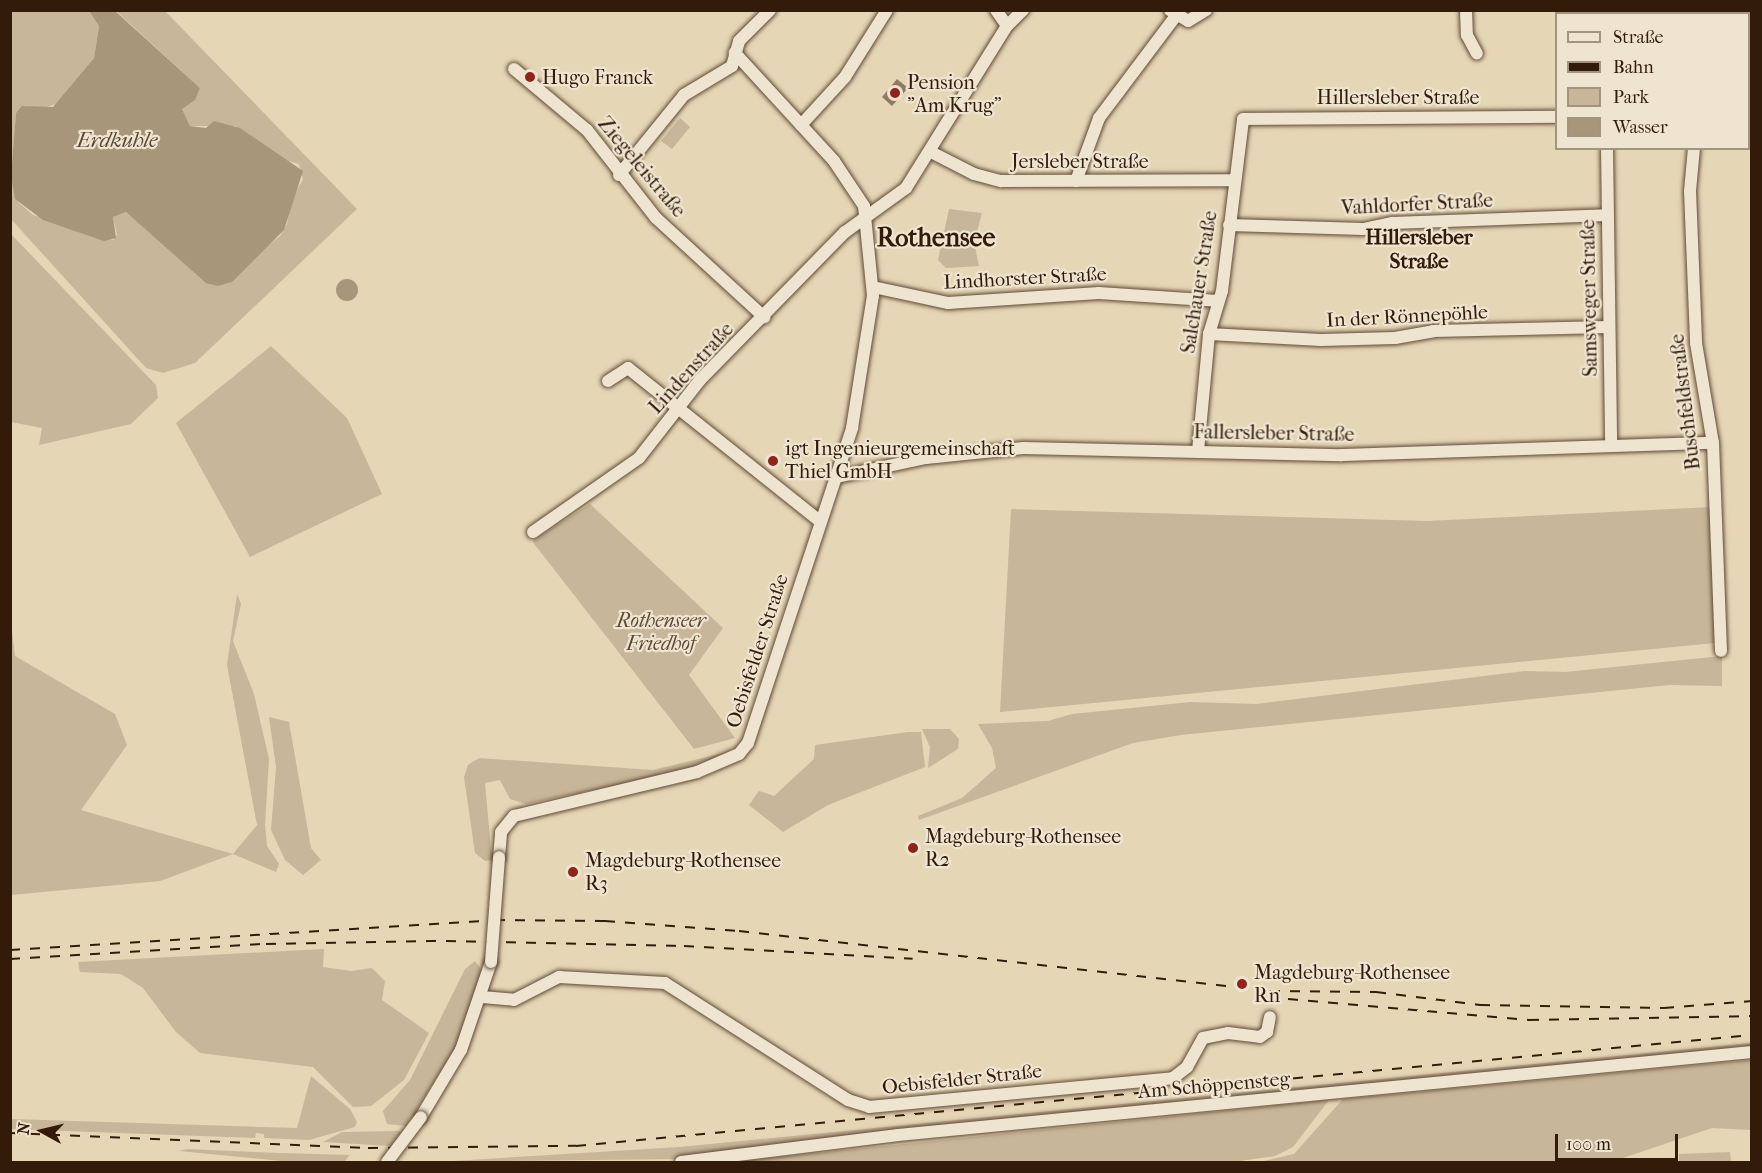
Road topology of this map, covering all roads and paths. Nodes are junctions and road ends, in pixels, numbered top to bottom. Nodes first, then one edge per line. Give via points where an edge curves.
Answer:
1 (770, 10) edge
2 (887, 10) edge
3 (996, 10) edge
4 (1023, 10) edge
5 (1206, 10) edge
6 (1466, 10) edge
7 (1173, 13) edge
8 (1007, 26) junction
9 (735, 53) junction
10 (1477, 54) dead end
11 (514, 69) dead end
12 (1555, 117) edge
13 (1241, 120) joint
14 (801, 125) junction
15 (1607, 150) edge
16 (1694, 150) edge
17 (931, 152) junction
18 (620, 175) junction
19 (1234, 180) junction
20 (1076, 181) junction
21 (866, 215) junction
22 (1606, 215) junction
23 (1229, 225) junction
24 (873, 287) junction
25 (1218, 301) junction
26 (764, 317) junction
27 (1608, 327) junction
28 (1209, 334) junction
29 (608, 381) dead end
30 (676, 406) junction
31 (1713, 443) junction
32 (1611, 446) junction
33 (1198, 451) junction
34 (837, 477) junction
35 (820, 521) junction
36 (533, 532) dead end
37 (1721, 651) dead end
38 (482, 997) junction
39 (1270, 1017) dead end
40 (1752, 1052) edge
41 (387, 1162) edge
42 (681, 1162) edge

1 - 9 street via 739,41
2 - 14 street via 845,77
3 - 8 street
4 - 8 street, Lindenstraße
5 - 7 street via 1191,21
6 - 10 street via 1467,35
7 - 20 street via 1099,118
8 - 17 street, Lindenstraße
9 - 14 street
9 - 18 street via 732,66 723,75 684,95
11 - 18 street, Ziegeleistraße via 601,144
12 - 13 street, Hillersleber Straße via 1248,116
13 - 19 street, Salchauer Straße
14 - 21 street via 848,179
15 - 22 street, Samsweger Straße
16 - 31 street, Buschfeldstraße via 1690,191 1696,343
17 - 20 street, Jersleber Straße via 991,179
17 - 21 street, Lindenstraße via 906,188
18 - 26 street, Ziegeleistraße via 664,225
19 - 20 street, Jersleber Straße
19 - 23 street, Salchauer Straße
21 - 24 street, Oebisfelder Straße
21 - 26 street, Lindenstraße
22 - 23 street, Vahldorfer Straße via 1392,223 1362,230
22 - 27 street, Samsweger Straße
23 - 25 street, Salchauer Straße
24 - 25 street, Lindhorster Straße via 948,303 1099,292
24 - 34 street, Oebisfelder Straße via 859,403
25 - 28 street, Salchauer Straße
26 - 30 street, Lindenstraße
27 - 28 street, In der Rönnepöhle via 1430,332 1395,338 1321,340
27 - 32 street, Samsweger Straße
28 - 33 street, Salchauer Straße
29 - 30 street via 628,368
30 - 35 street
30 - 36 street, Lindenstraße via 639,458
31 - 32 street, Fallersleber Straße
31 - 37 street, Buschfeldstraße
32 - 33 street, Fallersleber Straße via 1342,455
33 - 34 street, Fallersleber Straße via 1007,449 926,458
34 - 35 street, Oebisfelder Straße
35 - 38 street, Oebisfelder Straße, bridge via 748,743 739,754 697,772 514,816 501,832 490,962
38 - 39 street, Oebisfelder Straße via 514,1000 559,977 662,983 848,1100 869,1107 1173,1078 1187,1067 1203,1038 1228,1033 1263,1036
38 - 41 street, Oebisfelder Straße, bridge via 455,1063
40 - 42 street, Am Schöppensteg via 886,1136

